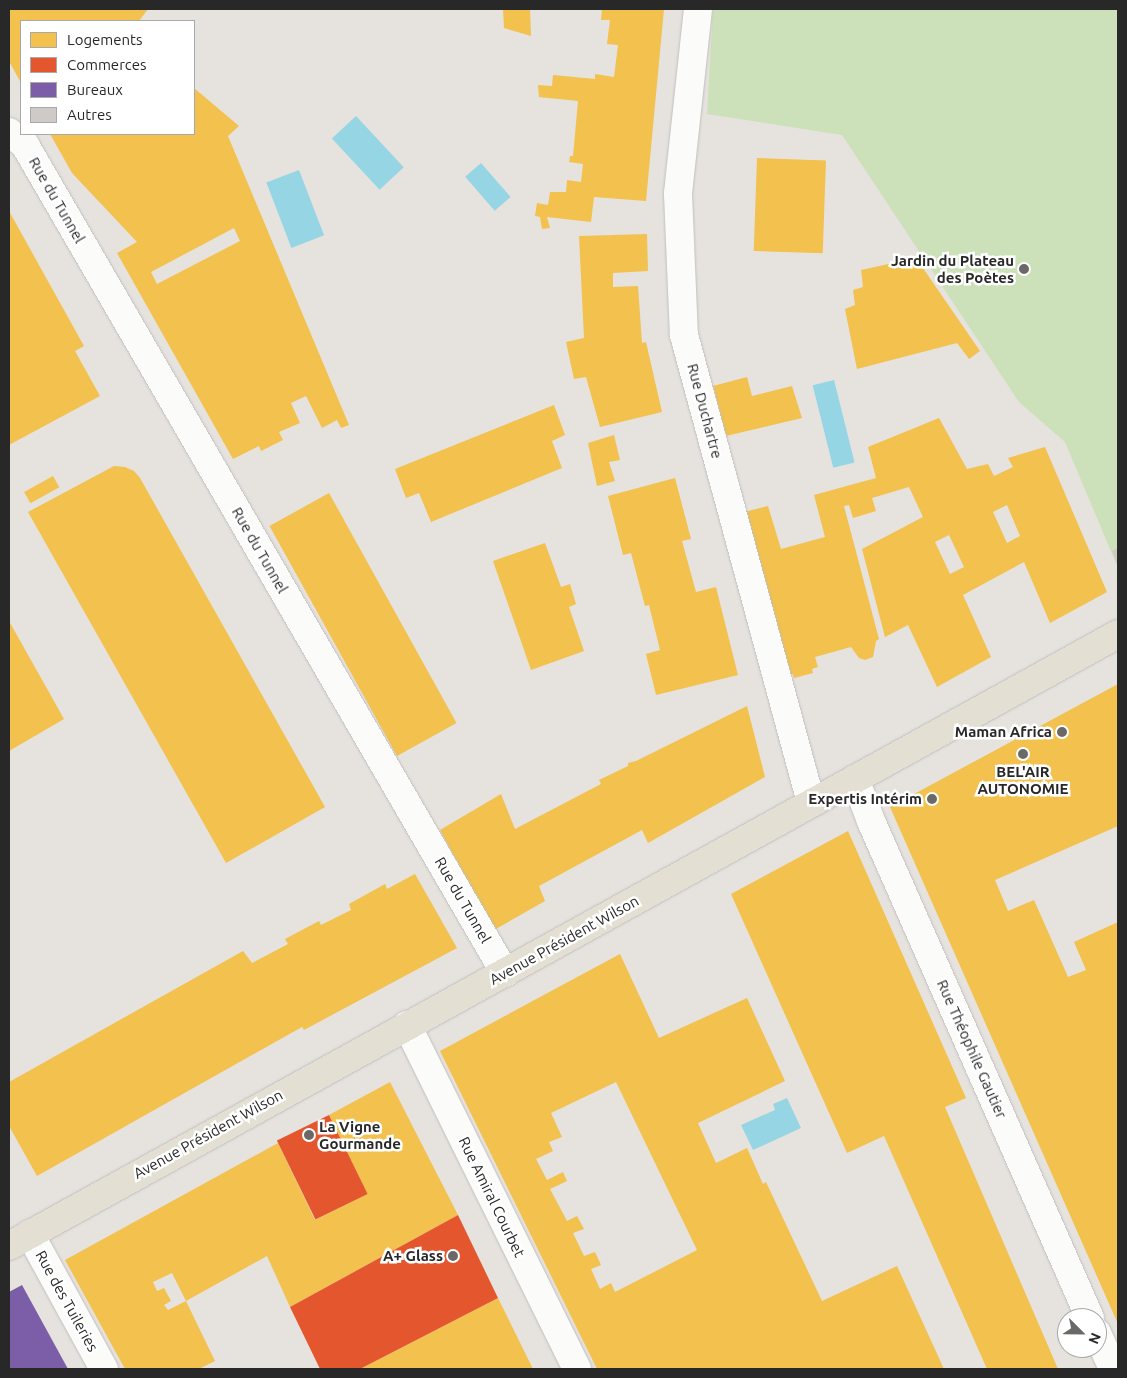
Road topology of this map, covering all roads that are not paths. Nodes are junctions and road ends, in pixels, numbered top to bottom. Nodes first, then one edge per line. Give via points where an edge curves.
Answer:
1 (698, 9) edge
2 (9, 132) edge
3 (1118, 634) edge
4 (855, 779) junction
5 (811, 803) junction
6 (505, 973) junction
7 (407, 1024) junction
8 (19, 1240) edge
9 (1086, 1308) edge
10 (1107, 1356) edge
11 (104, 1369) edge
12 (577, 1369) edge
13 (1113, 1369) edge

1 - 5 street, Rue Duchartre via 678,194 684,335
2 - 6 street, Rue du Tunnel via 25,146
3 - 4 main road, Avenue Président Wilson
4 - 5 main road, Avenue Président Wilson
4 - 9 street, Rue Théophile Gautier
5 - 6 main road, Avenue Président Wilson
6 - 7 main road, Avenue Président Wilson
7 - 8 main road, Avenue Président Wilson
7 - 12 street, Rue Amiral Courbet
8 - 11 street, Rue des Tuileries
10 - 13 street

